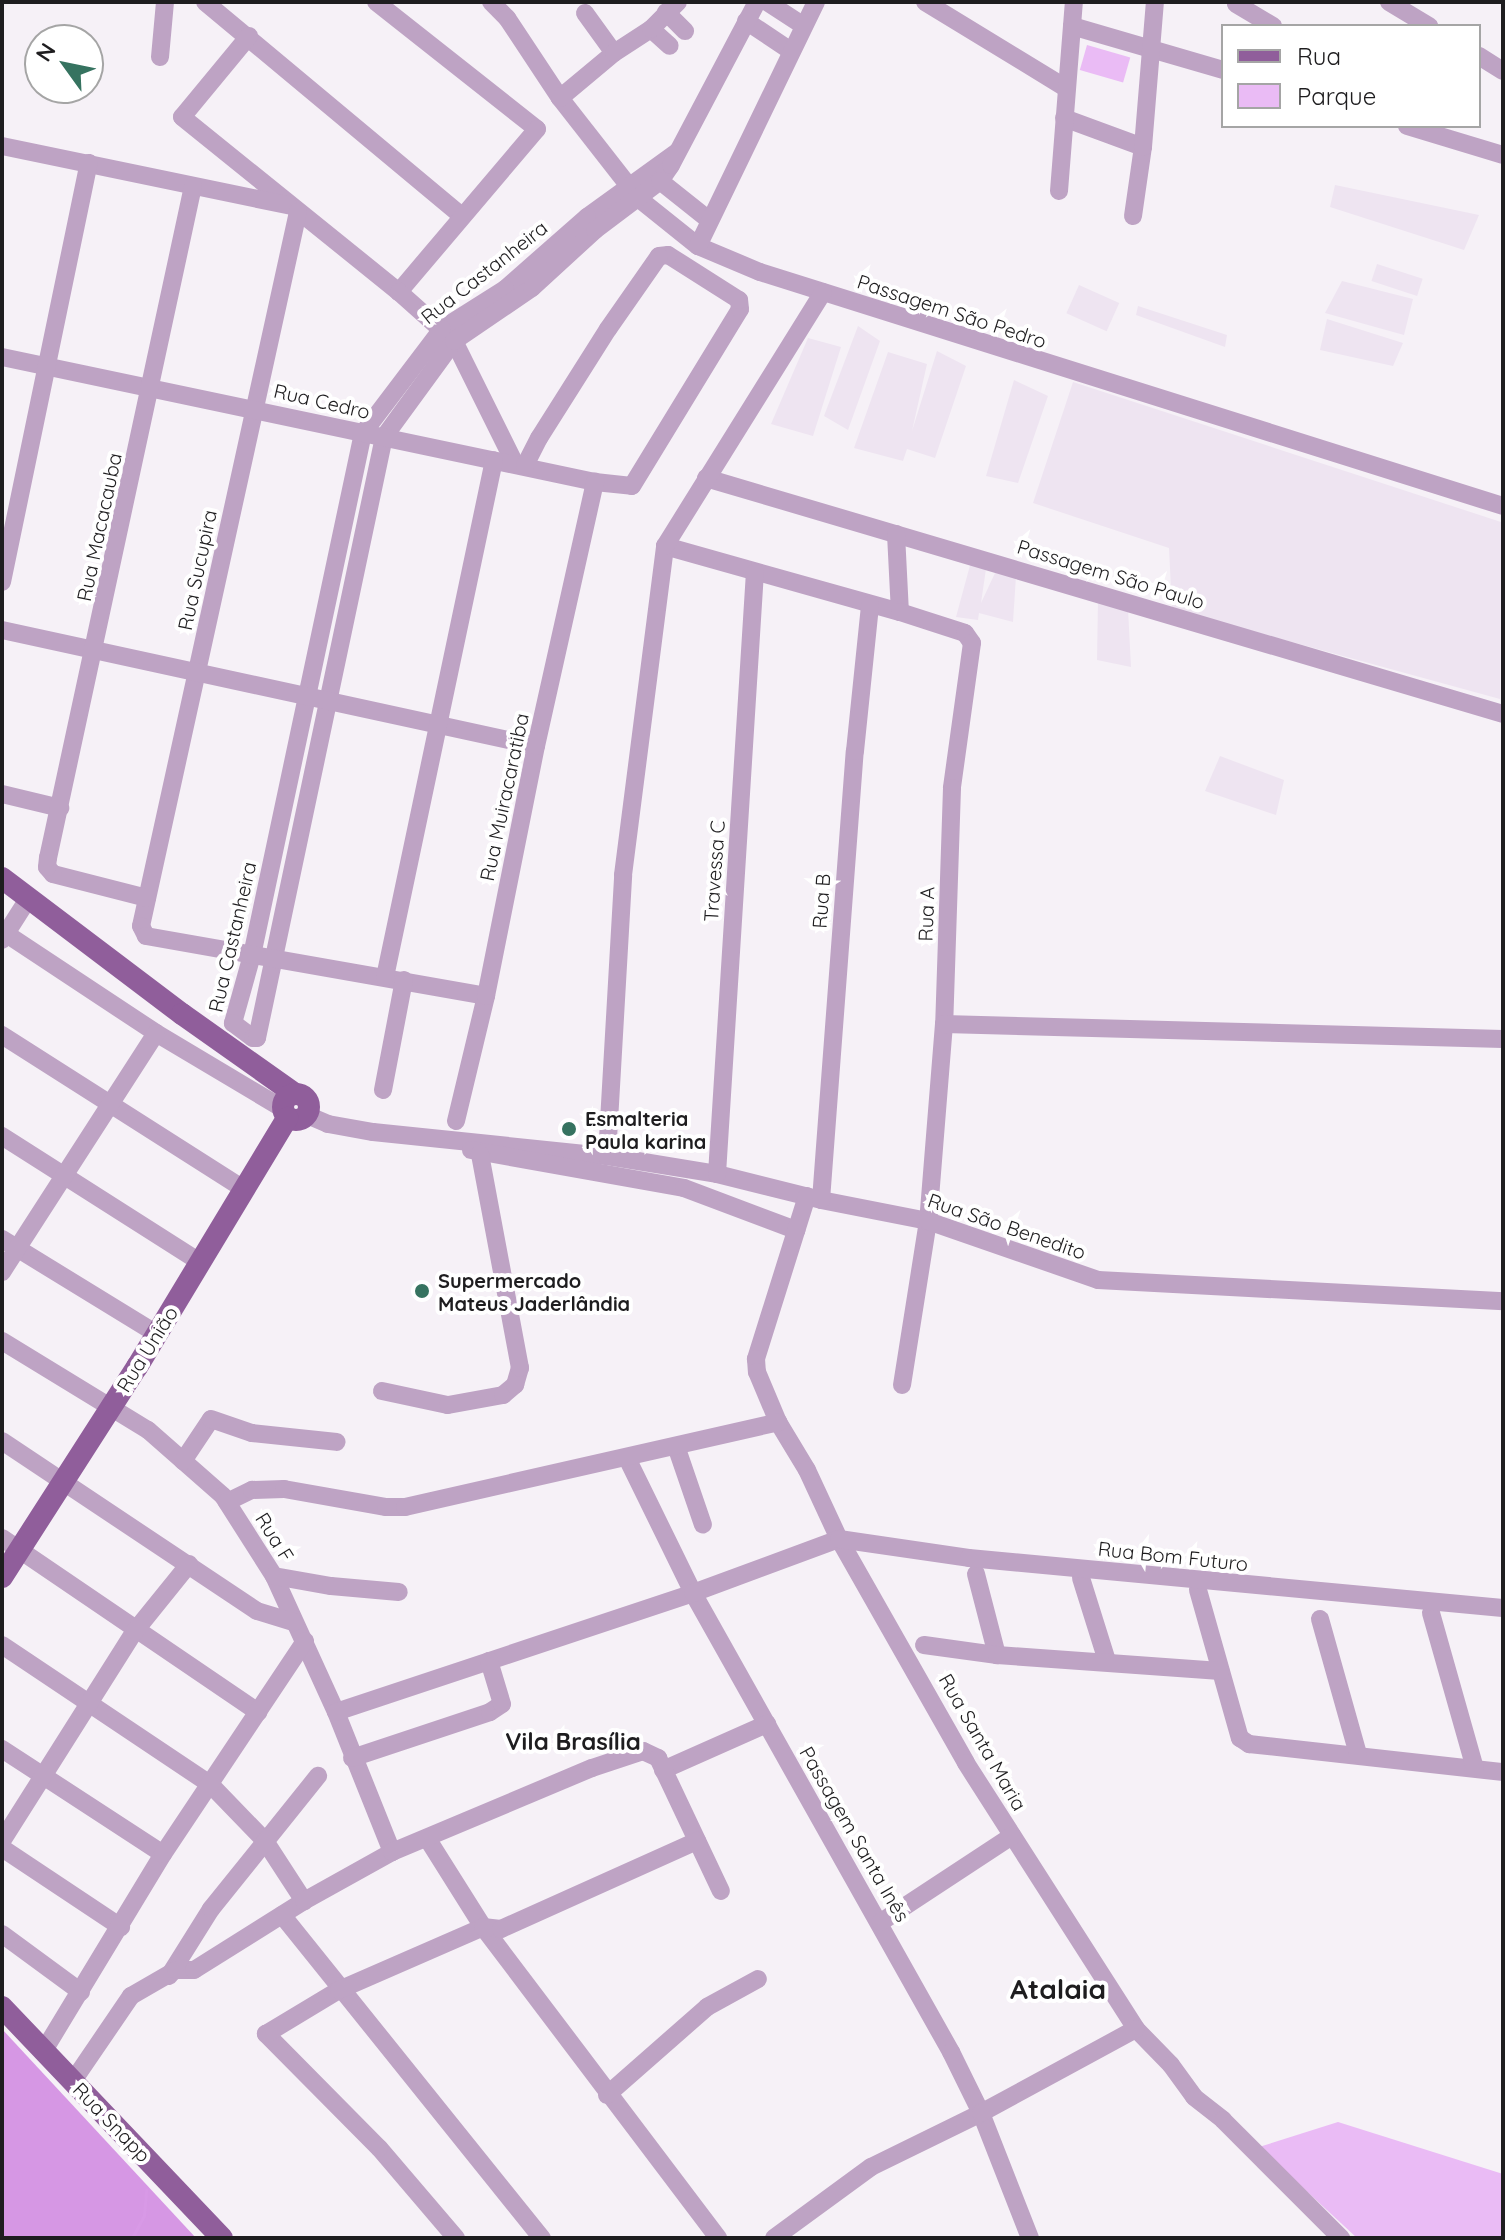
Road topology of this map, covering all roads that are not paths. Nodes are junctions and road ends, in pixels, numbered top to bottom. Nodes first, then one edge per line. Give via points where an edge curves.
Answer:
1 (165, 2) edge
2 (205, 2) edge
3 (376, 2) edge
4 (491, 2) edge
5 (757, 2) edge
6 (767, 2) edge
7 (816, 2) edge
8 (925, 2) edge
9 (1074, 2) edge
10 (1155, 2) edge
11 (1389, 2) edge
12 (1236, 3) edge
13 (672, 7) edge
14 (585, 13) dead end
15 (746, 21) junction
16 (1235, 24) edge
17 (1270, 24) edge
18 (1426, 24) edge
19 (804, 26) junction
20 (1072, 26) junction
21 (651, 29) junction
22 (685, 31) dead end
23 (249, 36) junction
24 (670, 46) dead end
25 (1153, 49) junction
26 (791, 51) junction
27 (614, 53) junction
28 (160, 57) dead end
29 (1481, 57) edge
30 (1221, 69) edge
31 (1503, 71) edge
32 (1066, 88) junction
33 (560, 98) junction
34 (1064, 118) junction
35 (1414, 128) edge
36 (2, 146) edge
37 (1143, 147) junction
38 (677, 152) junction
39 (1500, 154) edge
40 (89, 163) junction
41 (660, 181) junction
42 (193, 186) junction
43 (1059, 191) dead end
44 (634, 192) junction
45 (294, 209) junction
46 (462, 216) junction
47 (1133, 216) dead end
48 (709, 220) junction
49 (698, 246) junction
50 (399, 292) junction
51 (823, 292) junction
52 (448, 335) junction
53 (2, 357) edge
54 (48, 367) junction
55 (151, 389) junction
56 (254, 408) junction
57 (363, 433) junction
58 (384, 437) junction
59 (494, 460) junction
60 (520, 465) junction
61 (706, 478) junction
62 (595, 482) junction
63 (1503, 506) edge
64 (896, 534) junction
65 (665, 546) junction
66 (755, 572) junction
67 (2, 582) edge
68 (870, 605) junction
69 (900, 612) junction
70 (2, 630) edge
71 (95, 650) junction
72 (199, 671) junction
73 (307, 695) junction
74 (327, 699) junction
75 (1503, 714) edge
76 (438, 724) junction
77 (536, 746) junction
78 (2, 794) edge
79 (60, 808) junction
80 (2, 878) edge
81 (147, 898) junction
82 (28, 899) junction
83 (3, 935) edge
84 (252, 955) junction
85 (273, 959) junction
86 (394, 979) junction
87 (486, 996) junction
88 (944, 1024) junction
89 (156, 1033) junction
90 (2, 1035) edge
91 (1503, 1039) edge
92 (383, 1090) dead end
93 (111, 1105) junction
94 (296, 1108) junction
95 (456, 1121) dead end
96 (2, 1136) edge
97 (454, 1142) junction
98 (480, 1154) junction
99 (607, 1156) junction
100 (717, 1174) junction
101 (65, 1176) junction
102 (245, 1190) junction
103 (814, 1198) junction
104 (928, 1221) junction
105 (796, 1230) junction
106 (10, 1244) edge
107 (200, 1262) junction
108 (2, 1272) edge
109 (1503, 1301) edge
110 (157, 1334) junction
111 (2, 1341) edge
112 (902, 1385) dead end
113 (382, 1391) dead end
114 (111, 1406) junction
115 (778, 1422) junction
116 (2, 1441) edge
117 (337, 1442) dead end
118 (676, 1446) junction
119 (627, 1458) junction
120 (183, 1461) junction
121 (63, 1478) junction
122 (227, 1502) junction
123 (703, 1525) dead end
124 (839, 1539) junction
125 (11, 1544) edge
126 (189, 1564) junction
127 (976, 1574) dead end
128 (274, 1576) junction
129 (2, 1577) edge
130 (1081, 1578) dead end
131 (1198, 1590) dead end
132 (399, 1592) dead end
133 (693, 1593) junction
134 (1503, 1608) edge
135 (1431, 1613) dead end
136 (1320, 1619) dead end
137 (294, 1622) junction
138 (135, 1631) junction
139 (305, 1641) junction
140 (2, 1645) edge
141 (924, 1645) dead end
142 (997, 1655) junction
143 (489, 1661) junction
144 (1107, 1661) junction
145 (1220, 1671) junction
146 (90, 1701) junction
147 (258, 1712) junction
148 (336, 1712) junction
149 (767, 1724) junction
150 (2, 1749) edge
151 (1358, 1754) junction
152 (352, 1758) junction
153 (661, 1764) junction
154 (1475, 1768) junction
155 (1503, 1772) edge
156 (41, 1774) junction
157 (318, 1776) dead end
158 (210, 1784) junction
159 (1012, 1836) junction
160 (427, 1838) junction
161 (2, 1841) edge
162 (265, 1841) junction
163 (697, 1841) junction
164 (2, 1848) edge
165 (392, 1852) junction
166 (163, 1854) junction
167 (721, 1891) dead end
168 (304, 1901) junction
169 (282, 1915) junction
170 (881, 1922) junction
171 (121, 1927) junction
172 (483, 1927) junction
173 (2, 1934) edge
174 (169, 1976) junction
175 (758, 1979) dead end
176 (339, 1990) junction
177 (81, 1992) junction
178 (2, 2007) edge
179 (1136, 2029) junction
180 (43, 2052) junction
181 (73, 2081) junction
182 (607, 2095) junction
183 (981, 2113) junction
184 (222, 2238) edge
185 (456, 2238) edge
186 (542, 2238) edge
187 (718, 2238) edge
188 (774, 2238) edge
189 (1030, 2238) edge
190 (1341, 2238) edge

1 - 28 street
2 - 23 street
3 - 46 street via 537,129
4 - 33 street, Passagem São Pedro
5 - 15 street
6 - 19 street
7 - 19 street
8 - 32 street
9 - 20 street
10 - 25 street
11 - 18 street
12 - 16 street
12 - 17 street
13 - 21 street
13 - 22 street
14 - 27 street
15 - 26 street
15 - 38 street
19 - 26 street
20 - 25 street
20 - 32 street
21 - 24 street
21 - 27 street
23 - 45 street via 182,117
23 - 46 street
25 - 30 street
25 - 37 street
26 - 48 street
27 - 33 street
29 - 31 street
32 - 34 street
33 - 44 street, Passagem São Pedro
34 - 37 street
34 - 43 street
35 - 39 street
36 - 40 street
37 - 47 street
38 - 41 street
38 - 44 street
40 - 42 street
40 - 54 street
41 - 44 street
41 - 48 street
42 - 45 street
42 - 55 street, Rua Macacauba
44 - 49 street, Passagem São Pedro
44 - 52 street, Rua Castanheira via 591,224 532,288
45 - 50 street
45 - 56 street, Rua Sucupira
46 - 50 street
48 - 49 street
49 - 51 street, Passagem São Pedro
50 - 52 street
51 - 61 street
51 - 63 street, Passagem São Pedro
52 - 57 street, Rua Castanheira
52 - 58 street, Rua Castanheira
52 - 60 street
53 - 54 street, Rua Cedro
54 - 55 street, Rua Cedro
54 - 67 street
55 - 56 street, Rua Cedro
55 - 71 street, Rua Macacauba
56 - 57 street, Rua Cedro
56 - 72 street, Rua Sucupira
57 - 58 street, Rua Cedro
57 - 73 street, Rua Castanheira
58 - 59 street, Rua Cedro
58 - 74 street, Rua Castanheira
59 - 60 street, Rua Cedro
59 - 76 street
60 - 62 street, Rua Cedro
60 - 62 street, Rua Cedro via 655,261 668,255 734,295 740,309 632,486
61 - 64 street, Passagem São Paulo
61 - 65 street
62 - 77 street, Rua Muiracaratiba
64 - 69 street
64 - 75 street, Passagem São Paulo
65 - 66 street
65 - 99 street via 623,875
66 - 68 street
66 - 100 street, Travessa C
68 - 69 street
68 - 103 street, Rua B
69 - 88 street, Rua A via 965,633 972,643 952,788
70 - 71 street
71 - 72 street
71 - 79 street, Rua Macacauba
72 - 73 street
72 - 81 street, Rua Sucupira
73 - 74 street
73 - 84 street, Rua Castanheira
74 - 76 street
74 - 85 street, Rua Castanheira
76 - 77 street
76 - 86 street
77 - 87 street, Rua Muiracaratiba
78 - 79 street
79 - 81 street, Rua Macacauba via 48,858 53,874
80 - 82 main road
81 - 84 street, Rua Sucupira via 141,926 146,936
82 - 83 street
82 - 94 main road
83 - 89 street
84 - 85 street
84 - 85 street, Rua Castanheira via 233,1023 253,1038
85 - 86 street
86 - 87 street
86 - 92 street
87 - 95 street, Rua Muiracaratiba
88 - 91 street
88 - 104 street, Rua A
89 - 93 street
89 - 94 street
90 - 93 street
93 - 101 street
93 - 102 street
94 - 97 street, Rua São Benedito via 328,1124
94 - 102 main road, Rua União
96 - 101 street
97 - 98 street, Rua São Benedito
97 - 99 street, Rua São Benedito
98 - 105 street, Rua São Benedito via 684,1188
98 - 113 street via 520,1368 515,1385 503,1395 448,1405
99 - 100 street, Rua São Benedito
100 - 103 street, Rua São Benedito
101 - 106 street
101 - 107 street
102 - 107 main road, Rua União
103 - 104 street, Rua São Benedito
103 - 105 street, Rua Santa Maria
104 - 109 street, Rua São Benedito via 1114,1282
104 - 112 street, Rua A
105 - 115 street, Rua Santa Maria via 756,1359
106 - 108 street
106 - 110 street
107 - 110 main road, Rua União
110 - 114 main road, Rua União
111 - 114 street, Rua F
114 - 120 street, Rua F
114 - 121 main road, Rua União
115 - 118 street
115 - 124 street, Rua Santa Maria
116 - 121 street
117 - 120 street via 252,1433 211,1419
118 - 119 street
118 - 123 street
119 - 122 street via 405,1507 284,1489 252,1490
119 - 133 street, Passagem Santa Inês
120 - 122 street, Rua F
121 - 125 main road, Rua União
121 - 126 street
122 - 128 street, Rua F
124 - 133 street
124 - 134 street, Rua Bom Futuro via 999,1561
124 - 159 street, Rua Santa Maria
125 - 129 main road, Rua União
125 - 138 street
126 - 137 street via 257,1611
126 - 138 street
127 - 142 street
128 - 132 street
128 - 137 street, Rua F
130 - 144 street
131 - 145 street
133 - 143 street
133 - 149 street, Passagem Santa Inês
135 - 154 street
136 - 151 street
137 - 139 street, Rua F
138 - 146 street
138 - 147 street
139 - 147 street
139 - 148 street, Rua F
140 - 146 street
141 - 142 street
142 - 144 street
143 - 148 street
143 - 152 street via 502,1704
144 - 145 street
145 - 151 street via 1240,1738 1249,1744
146 - 156 street
146 - 158 street
147 - 158 street
148 - 152 street, Rua F
149 - 153 street
149 - 170 street, Passagem Santa Inês
150 - 156 street
151 - 154 street
152 - 165 street, Rua F
153 - 160 street via 643,1751
153 - 163 street
154 - 155 street
156 - 161 street
156 - 166 street
157 - 162 street
158 - 162 street
158 - 166 street
159 - 170 street
159 - 179 street, Rua Santa Maria
160 - 165 street
160 - 172 street
162 - 168 street
162 - 174 street via 211,1909
163 - 167 street
163 - 172 street via 501,1929
164 - 171 street
165 - 168 street
166 - 171 street
168 - 169 street
169 - 174 street via 194,1970 176,1970
169 - 176 street
170 - 183 street, Passagem Santa Inês
171 - 177 street
172 - 176 street
172 - 182 street
173 - 177 street
174 - 181 street via 131,1996
175 - 182 street via 707,2007
176 - 185 street via 266,2034 379,2148
176 - 186 street
177 - 180 street
178 - 180 main road, Rua Snapp
179 - 183 street
179 - 190 street, Rua Santa Maria via 1194,2097
180 - 181 main road, Rua Snapp
181 - 184 main road, Rua Snapp
182 - 187 street
183 - 188 street via 871,2167
183 - 189 street, Passagem Santa Inês

